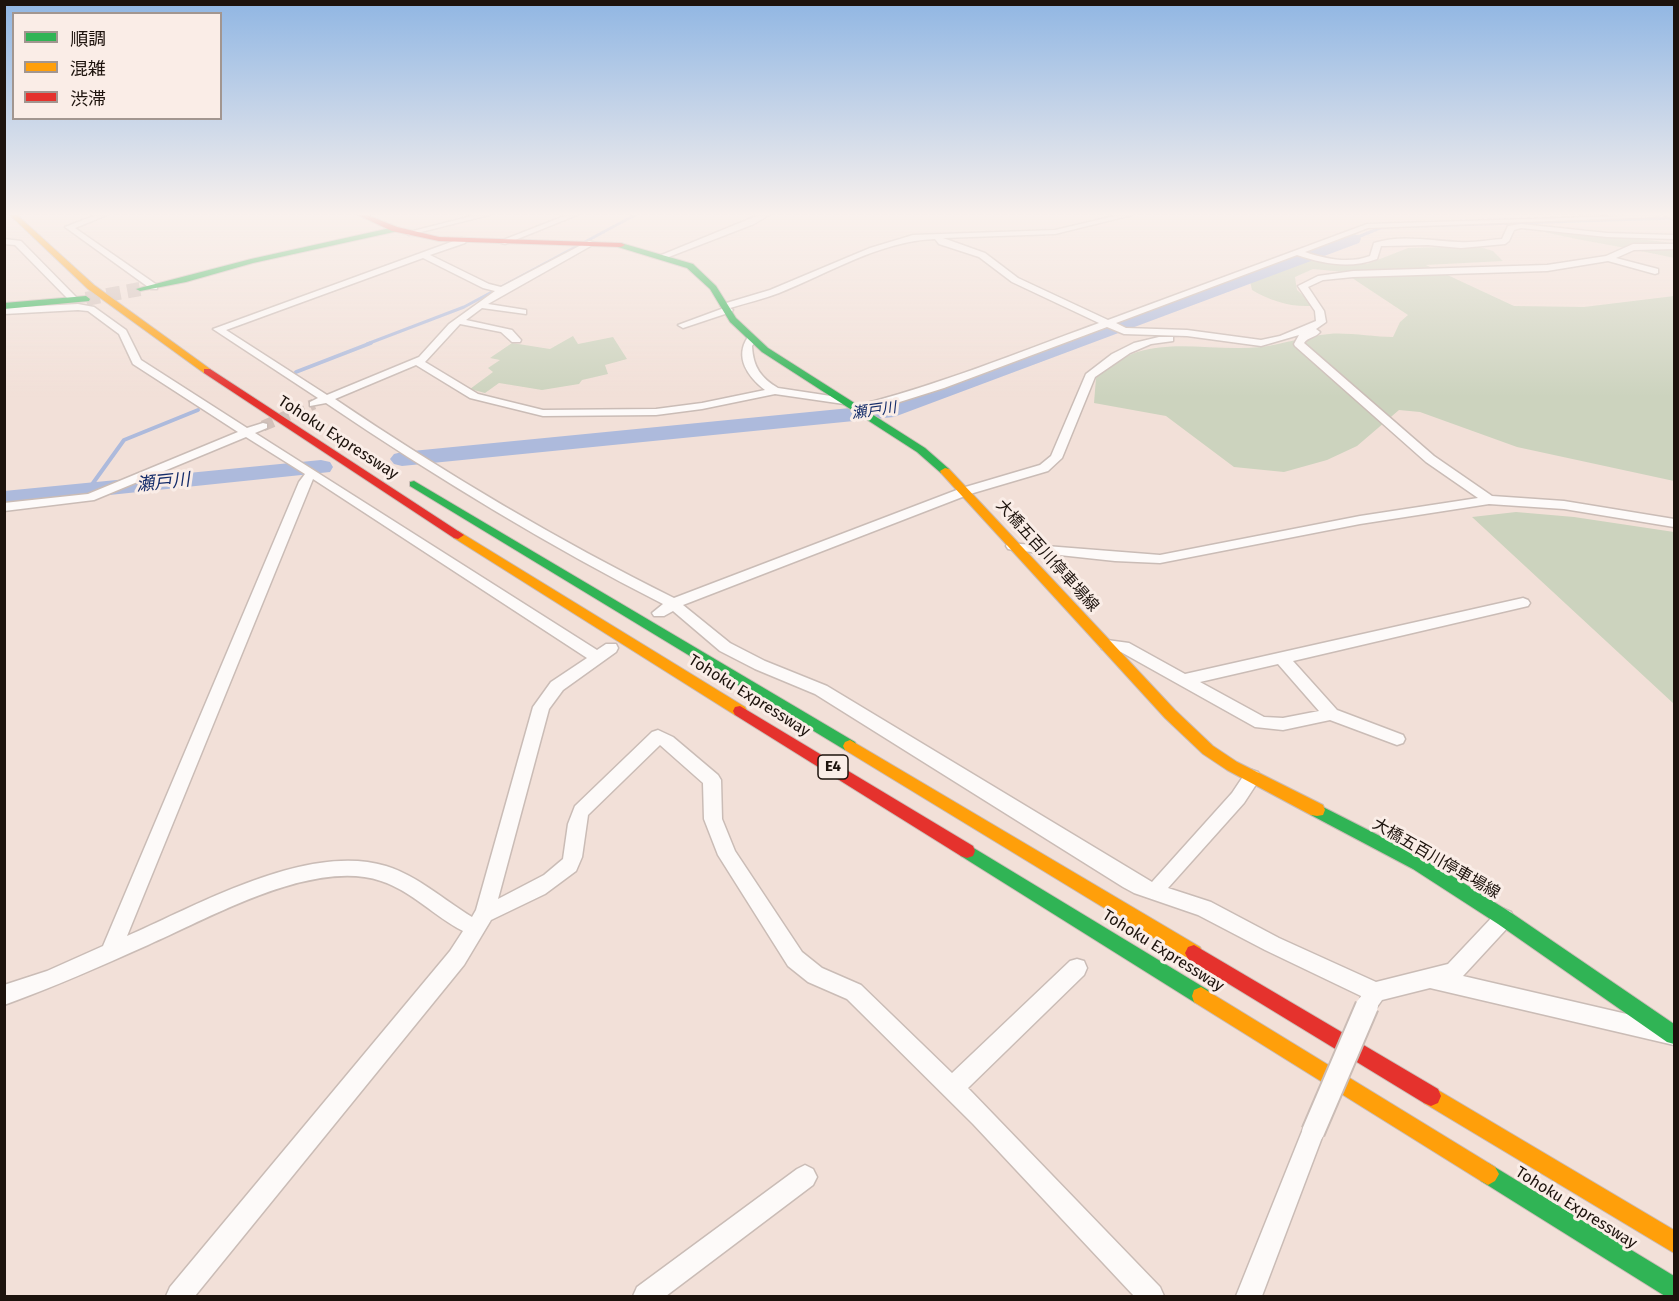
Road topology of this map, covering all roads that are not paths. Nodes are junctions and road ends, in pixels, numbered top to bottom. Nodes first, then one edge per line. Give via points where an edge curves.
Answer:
1 (54, 276) edge
2 (81, 276) edge
3 (125, 276) edge
4 (201, 276) edge
5 (369, 276) edge
6 (468, 276) edge
7 (526, 276) edge
8 (700, 276) edge
9 (813, 276) edge
10 (1010, 276) edge
11 (1242, 276) edge
12 (1337, 276) edge
13 (1393, 276) edge
14 (1348, 284) dead end
15 (122, 289) tunnel mouth
16 (500, 290) junction
17 (145, 293) junction
18 (80, 299) joint
19 (4, 306) edge
20 (479, 306) junction
21 (727, 308) junction
22 (4, 311) edge
23 (523, 312) dead end
24 (458, 321) junction
25 (683, 325) dead end
26 (1112, 327) junction
27 (1314, 327) junction
28 (752, 339) junction
29 (516, 340) dead end
30 (1261, 343) junction
31 (418, 362) junction
32 (775, 391) junction
33 (327, 399) junction
34 (314, 404) tunnel mouth
35 (857, 409) junction
36 (262, 426) tunnel mouth
37 (247, 432) junction
38 (310, 473) junction
39 (403, 478) dead end
40 (966, 491) junction
41 (1489, 500) junction
42 (4, 507) edge
43 (1674, 523) edge
44 (1013, 546) junction
45 (1523, 603) dead end
46 (674, 604) junction
47 (659, 613) dead end
48 (1107, 645) junction
49 (1282, 658) junction
50 (1184, 681) junction
51 (1331, 714) junction
52 (1396, 739) dead end
53 (1252, 777) junction
54 (1157, 891) junction
55 (1504, 918) junction
56 (480, 921) junction
57 (111, 951) junction
58 (1077, 968) dead end
59 (1430, 978) junction
60 (4, 995) edge
61 (1371, 999) junction
62 (1674, 1035) edge
63 (952, 1088) junction
64 (805, 1178) dead end
65 (1674, 1242) edge
66 (1674, 1289) edge
67 (179, 1296) edge
68 (646, 1296) edge
69 (1150, 1296) edge
70 (1249, 1296) edge

1 - 18 street
2 - 66 main road, Tohoku Expressway / E4 via 189,359 374,482
3 - 17 street
4 - 17 main road
5 - 33 street via 218,329
6 - 16 street
7 - 16 street
8 - 21 main road, 大橋五百川停車場線
9 - 21 street
10 - 26 street
11 - 26 street
12 - 27 street via 1303,286 1322,315
13 - 14 street
15 - 17 main road
16 - 20 street
18 - 19 main road
20 - 23 street
20 - 24 street
21 - 25 street
21 - 28 main road, 大橋五百川停車場線
22 - 37 street via 91,309 123,332 137,362
24 - 29 street via 503,330
24 - 31 street via 430,354
26 - 30 street
26 - 35 street via 940,386
27 - 30 street
27 - 41 street via 1319,330 1303,337 1299,344 1430,459
28 - 32 street via 747,346 750,369
28 - 35 main road, 大橋五百川停車場線
30 - 40 street via 1156,340 1109,360 1090,376 1068,433 1050,464
31 - 32 street via 474,396 543,413 656,412
31 - 33 street
32 - 35 street
33 - 34 street
33 - 46 street via 418,461
35 - 40 main road, 大橋五百川停車場線 via 921,450
36 - 37 street
37 - 38 street
37 - 42 street via 90,497
38 - 56 street via 604,653 557,686 541,707
38 - 57 street
39 - 65 main road, Tohoku Expressway / E4
40 - 44 main road, 大橋五百川停車場線
40 - 46 street
41 - 43 street via 1564,505
41 - 44 street via 1360,520 1160,559
44 - 48 main road, 大橋五百川停車場線
45 - 49 street
46 - 47 street
46 - 54 street via 725,647 820,690 1141,888
48 - 50 street via 1124,647
48 - 53 main road, 大橋五百川停車場線 via 1208,750
49 - 50 street
49 - 51 street
50 - 51 street via 1260,723 1283,724
51 - 52 street
53 - 54 street
53 - 55 main road, 大橋五百川停車場線 via 1419,864
54 - 61 street via 1204,908
55 - 59 street via 1454,972
55 - 62 main road, 大橋五百川停車場線
56 - 57 street via 398,879 357,869 323,869 262,886
56 - 63 street via 567,868 573,859 574,827 581,811 657,736 712,780 712,819 728,855 795,959 815,975 854,992
56 - 67 street via 456,958
57 - 60 street
58 - 63 street
59 - 61 street
59 - 62 street
61 - 70 street, bridge via 1313,1132
63 - 69 street
64 - 68 street

